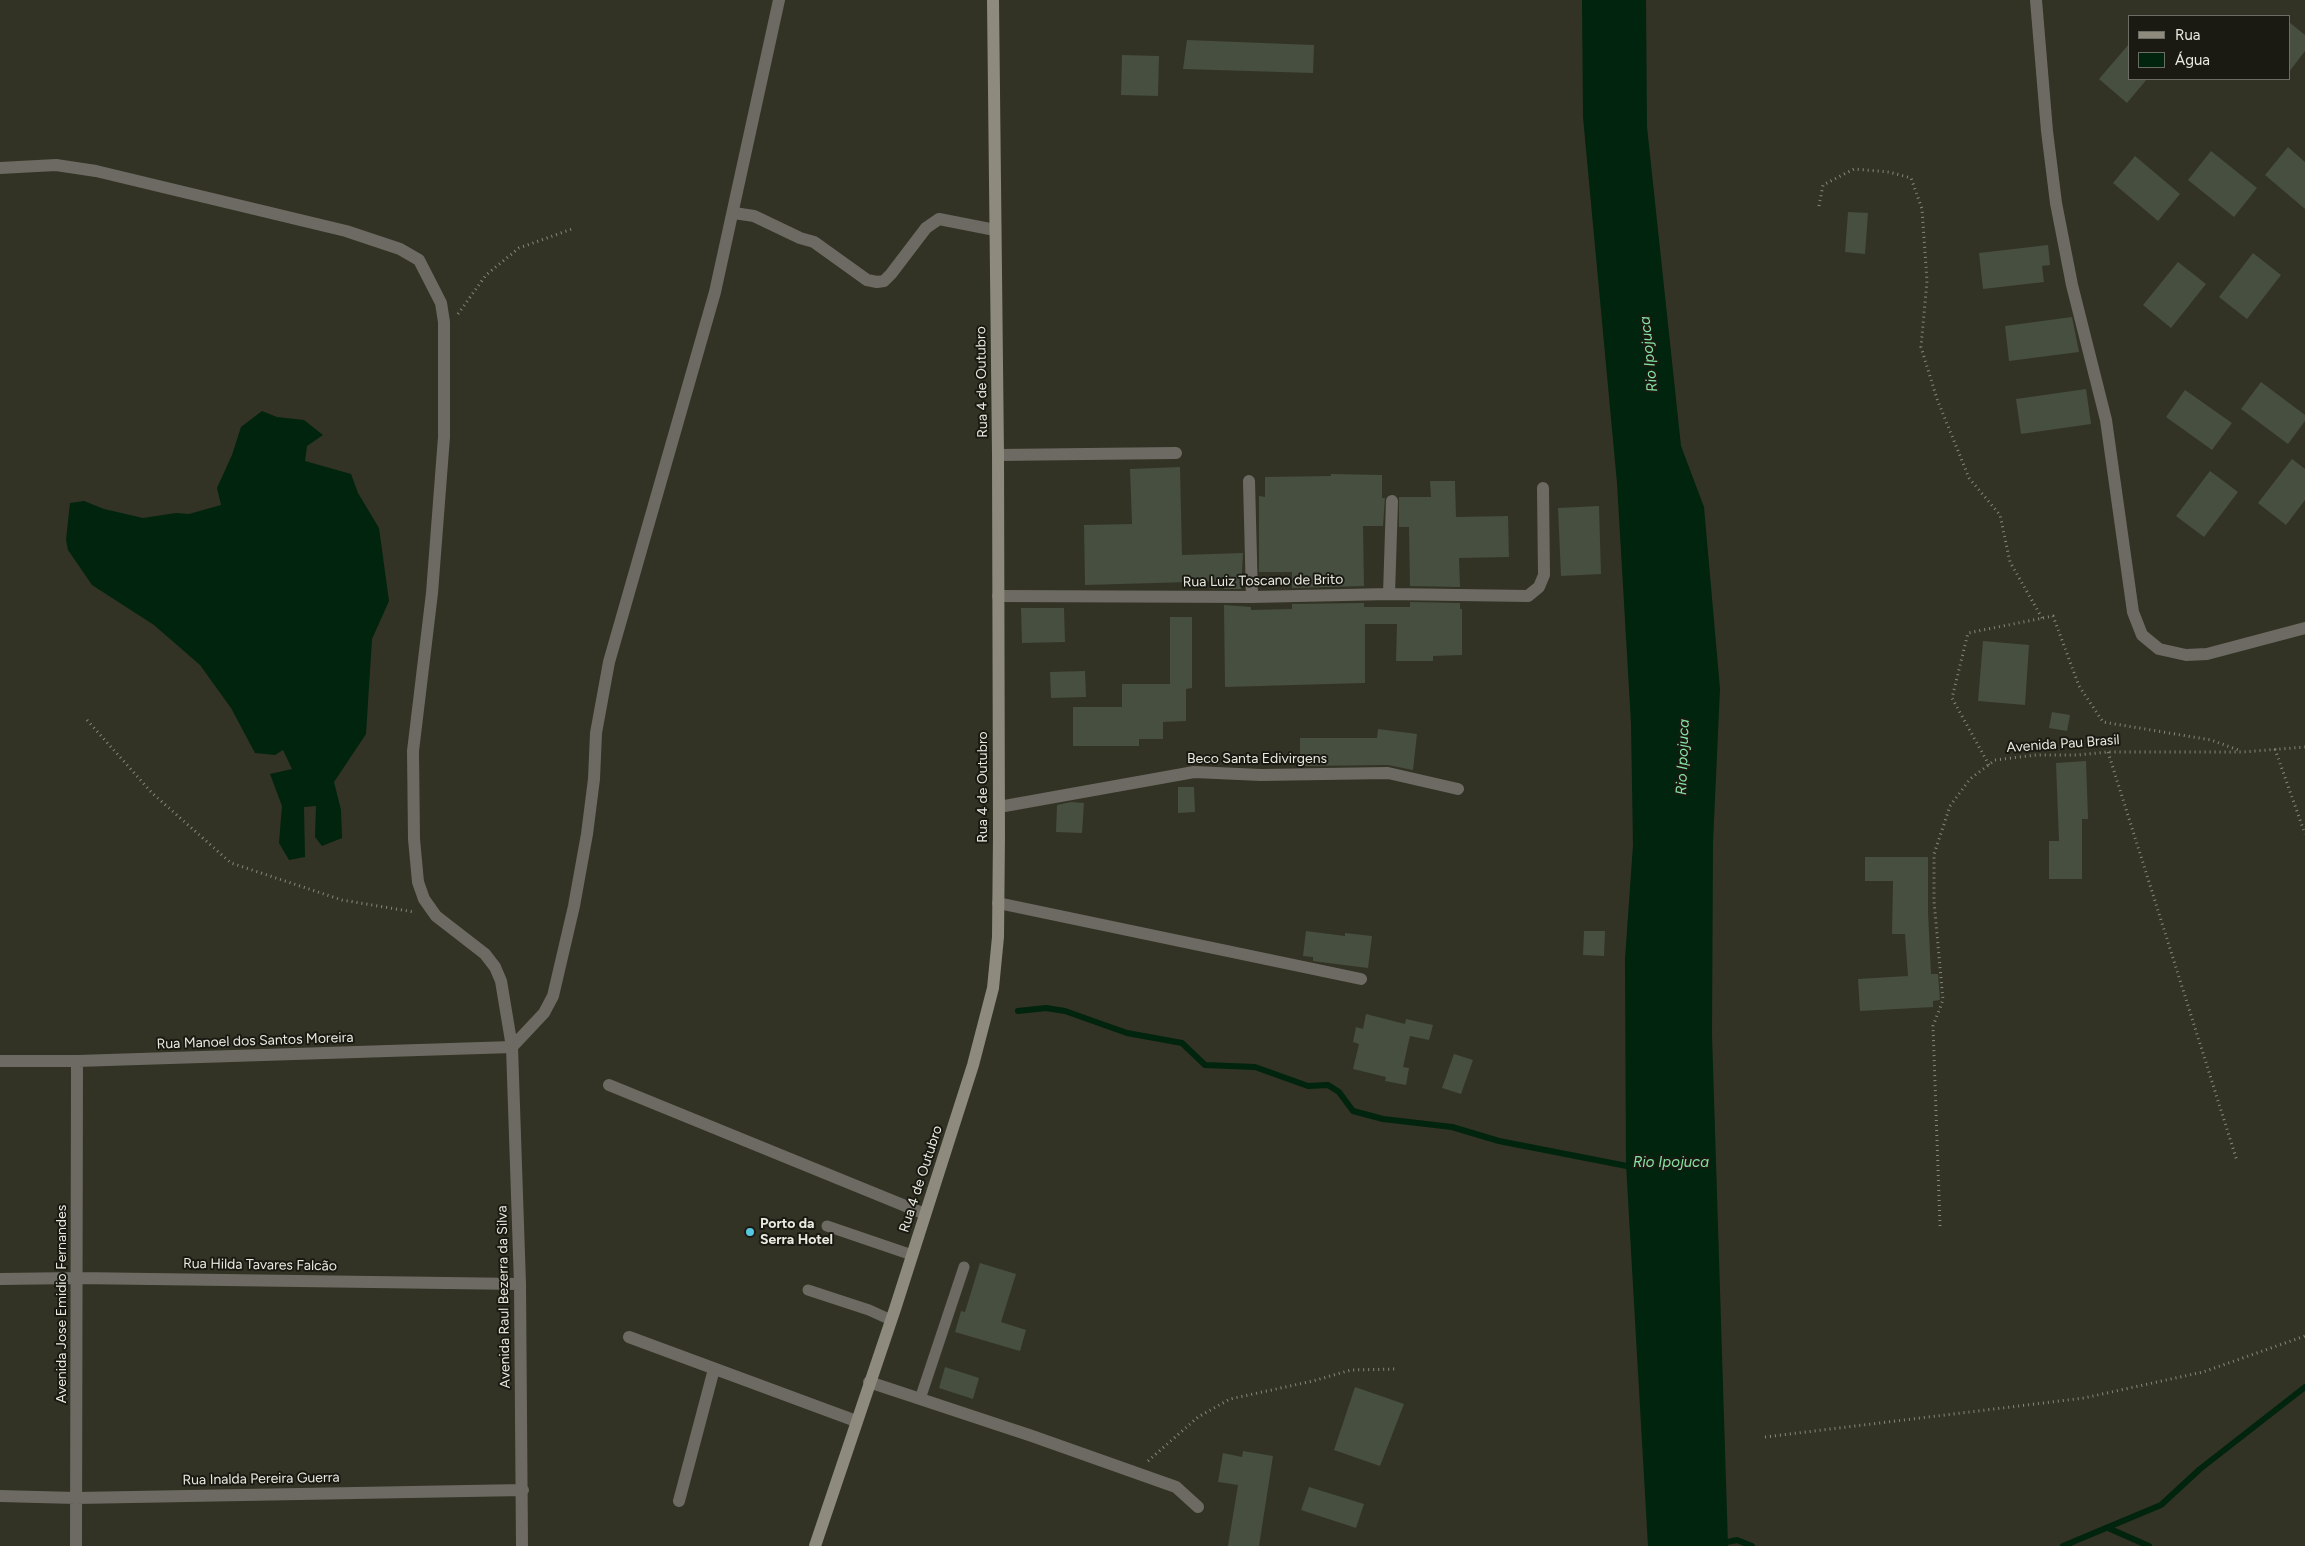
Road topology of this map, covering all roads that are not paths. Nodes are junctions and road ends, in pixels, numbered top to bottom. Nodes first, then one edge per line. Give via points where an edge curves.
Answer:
1 (778, 0) edge
2 (993, 0) edge
3 (2036, 0) edge
4 (0, 168) edge
5 (734, 213) junction
6 (996, 230) junction
7 (1176, 453) dead end
8 (998, 455) junction
9 (1248, 481) dead end
10 (1543, 488) dead end
11 (1392, 501) dead end
12 (1389, 594) junction
13 (998, 596) junction
14 (1252, 597) junction
15 (2305, 628) edge
16 (1458, 788) dead end
17 (998, 807) junction
18 (998, 903) junction
19 (1362, 979) dead end
20 (512, 1047) junction
21 (0, 1061) edge
22 (77, 1061) junction
23 (609, 1085) dead end
24 (925, 1214) junction
25 (827, 1226) dead end
26 (912, 1255) junction
27 (964, 1267) dead end
28 (0, 1278) edge
29 (77, 1278) junction
30 (520, 1284) junction
31 (808, 1290) dead end
32 (891, 1320) junction
33 (629, 1337) dead end
34 (714, 1368) junction
35 (869, 1382) junction
36 (920, 1399) junction
37 (856, 1421) junction
38 (523, 1490) junction
39 (0, 1496) edge
40 (76, 1498) junction
41 (679, 1501) dead end
42 (1198, 1507) dead end
43 (76, 1546) edge
44 (522, 1546) edge
45 (815, 1546) edge

1 - 5 street
2 - 6 main road, Rua 4 de Outubro
3 - 15 street via 2056,203 2072,285 2106,420 2133,612 2142,635 2159,648 2186,655 2207,654
4 - 20 street, Avenida Raul Bezerra da Silva via 56,165 96,171 346,231 400,249 418,260 434,287 441,303 444,335 444,437 432,593 413,751 418,882 424,899 436,916 486,954 495,967 501,981
5 - 6 street via 754,216 814,242 867,280 876,282 891,274 926,228 939,218
5 - 20 street via 713,302 609,662 596,733 587,834 553,996 544,1013
6 - 8 main road, Rua 4 de Outubro
7 - 8 street
8 - 13 main road, Rua 4 de Outubro
9 - 14 street
10 - 12 street, Rua Luiz Toscano de Brito via 1544,575 1539,587 1528,596
11 - 12 street
12 - 14 street, Rua Luiz Toscano de Brito
13 - 14 street, Rua Luiz Toscano de Brito
13 - 17 main road, Rua 4 de Outubro
16 - 17 street, Beco Santa Edivirgens via 1388,773 1261,775 1194,772
17 - 18 main road, Rua 4 de Outubro
18 - 19 street
18 - 24 main road, Rua 4 de Outubro via 993,988 973,1065
20 - 22 street, Rua Manoel dos Santos Moreira
20 - 30 street, Avenida Raul Bezerra da Silva
21 - 22 street, Rua Manoel dos Santos Moreira
22 - 29 street, Avenida Jose Emidio Fernandes
23 - 24 street
24 - 26 main road, Rua 4 de Outubro
25 - 26 lane
26 - 32 main road, Rua 4 de Outubro
27 - 36 lane
28 - 29 street, Rua Hilda Tavares Falcão
29 - 30 street, Rua Hilda Tavares Falcão
29 - 40 street, Avenida Jose Emidio Fernandes
30 - 38 street, Avenida Raul Bezerra da Silva
31 - 32 lane
32 - 35 main road, Rua 4 de Outubro
33 - 34 street
34 - 37 street
34 - 41 street
35 - 36 street
35 - 37 main road, Rua 4 de Outubro
36 - 42 street via 1176,1487
37 - 45 main road, Rua 4 de Outubro
38 - 40 street, Rua Inalda Pereira Guerra
38 - 44 street, Avenida Raul Bezerra da Silva
39 - 40 street, Rua Inalda Pereira Guerra
40 - 43 street, Avenida Jose Emidio Fernandes

